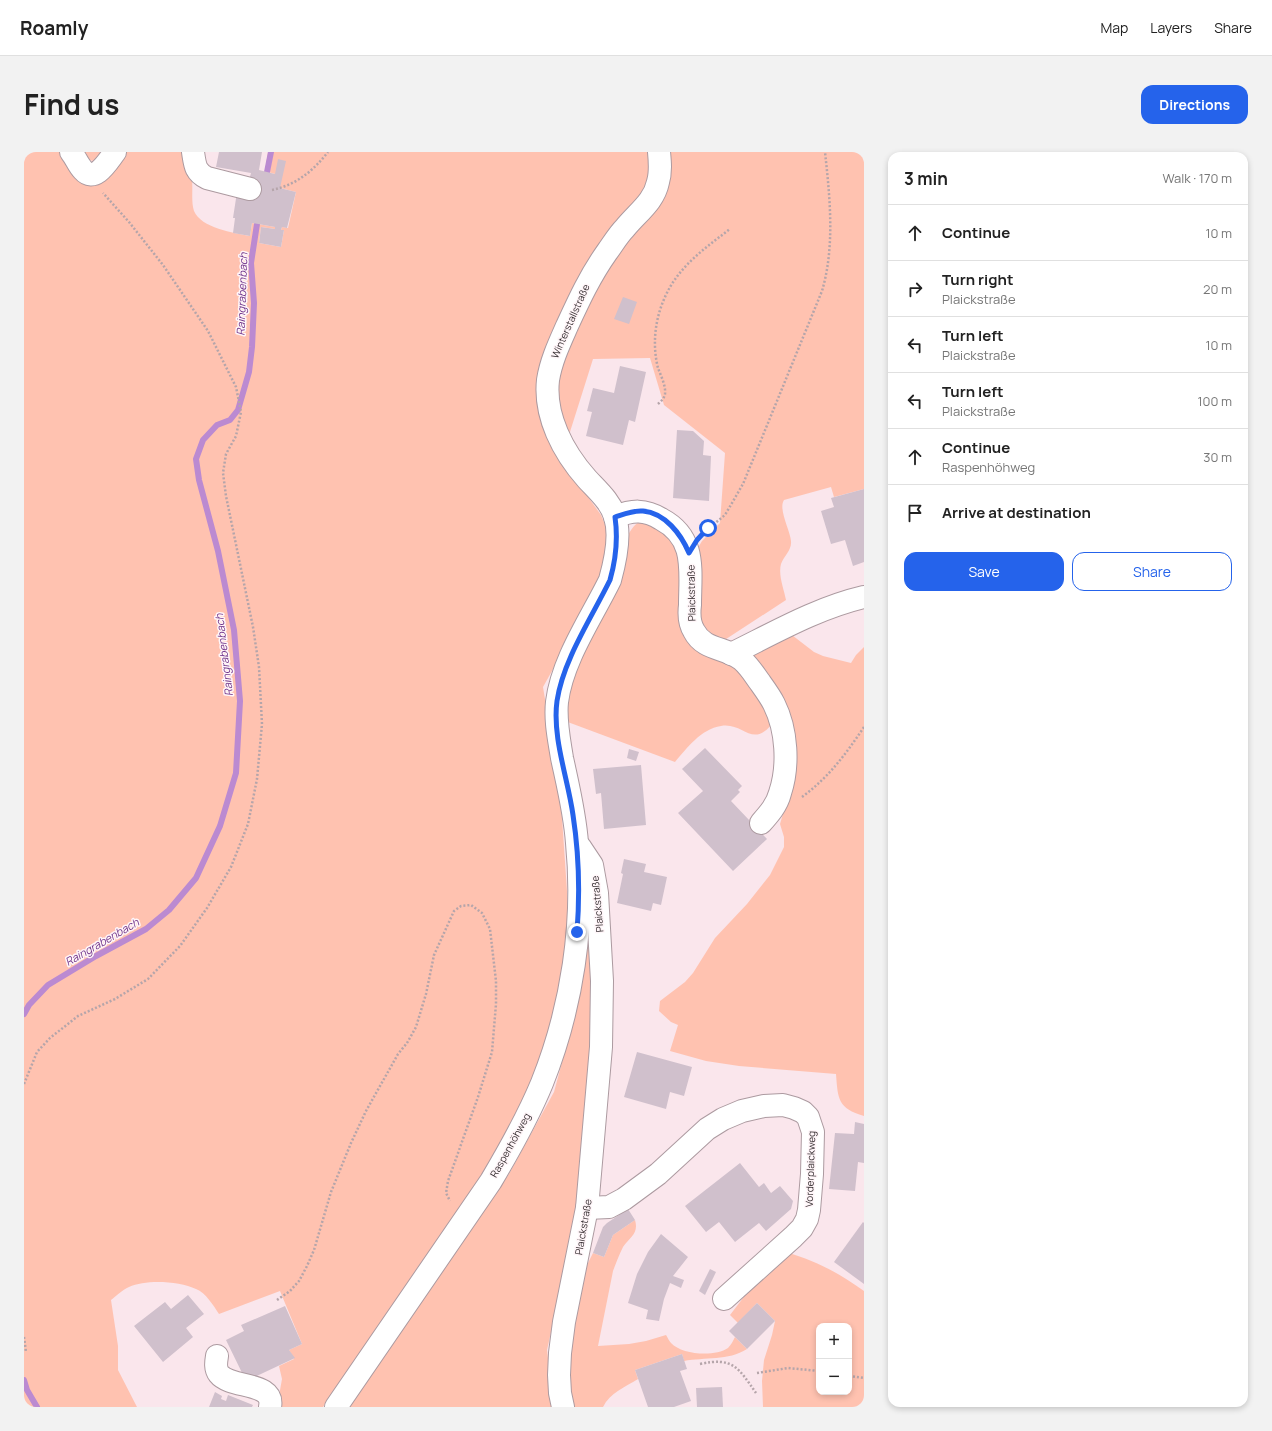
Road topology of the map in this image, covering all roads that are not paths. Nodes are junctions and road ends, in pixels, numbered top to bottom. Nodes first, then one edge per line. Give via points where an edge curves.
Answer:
1 (71, 152) edge
2 (114, 152) edge
3 (193, 152) edge
4 (659, 152) edge
5 (250, 189) road end
6 (615, 517) junction
7 (864, 596) edge
8 (730, 654) junction
9 (761, 823) dead end
10 (588, 902) junction
11 (587, 1208) junction
12 (724, 1299) dead end
13 (217, 1356) dead end
14 (270, 1407) edge
15 (336, 1407) edge
16 (563, 1407) edge

1 - 2 street via 82,169 91,176 96,174
3 - 5 street via 195,165 201,175
4 - 6 street, Winterstallstraße via 658,183 652,197 625,228 586,283 557,348 548,381 549,410 560,439 569,456 606,501
6 - 8 street, Plaickstraße via 643,511 665,520 679,533 689,553 690,611 693,630 702,642
6 - 10 street, Raspenhöhweg via 616,548 610,580 566,667 557,701 557,732
7 - 8 street via 827,609
8 - 9 street, Plaickstraße via 742,659 767,692 778,714 784,740 784,776 780,794 770,813
10 - 11 street, Plaickstraße via 602,981 601,1047
10 - 15 street, Raspenhöhweg via 565,1013 555,1047 542,1083 512,1146 491,1181
11 - 12 street, Vorderplaickweg via 609,1207 624,1199 658,1174 707,1129 723,1119 764,1106 783,1105 803,1112 808,1117 813,1132 807,1220 793,1237
11 - 16 street, Plaickstraße via 560,1353 560,1394
13 - 14 street via 216,1368 219,1374 228,1380 261,1390 270,1396

